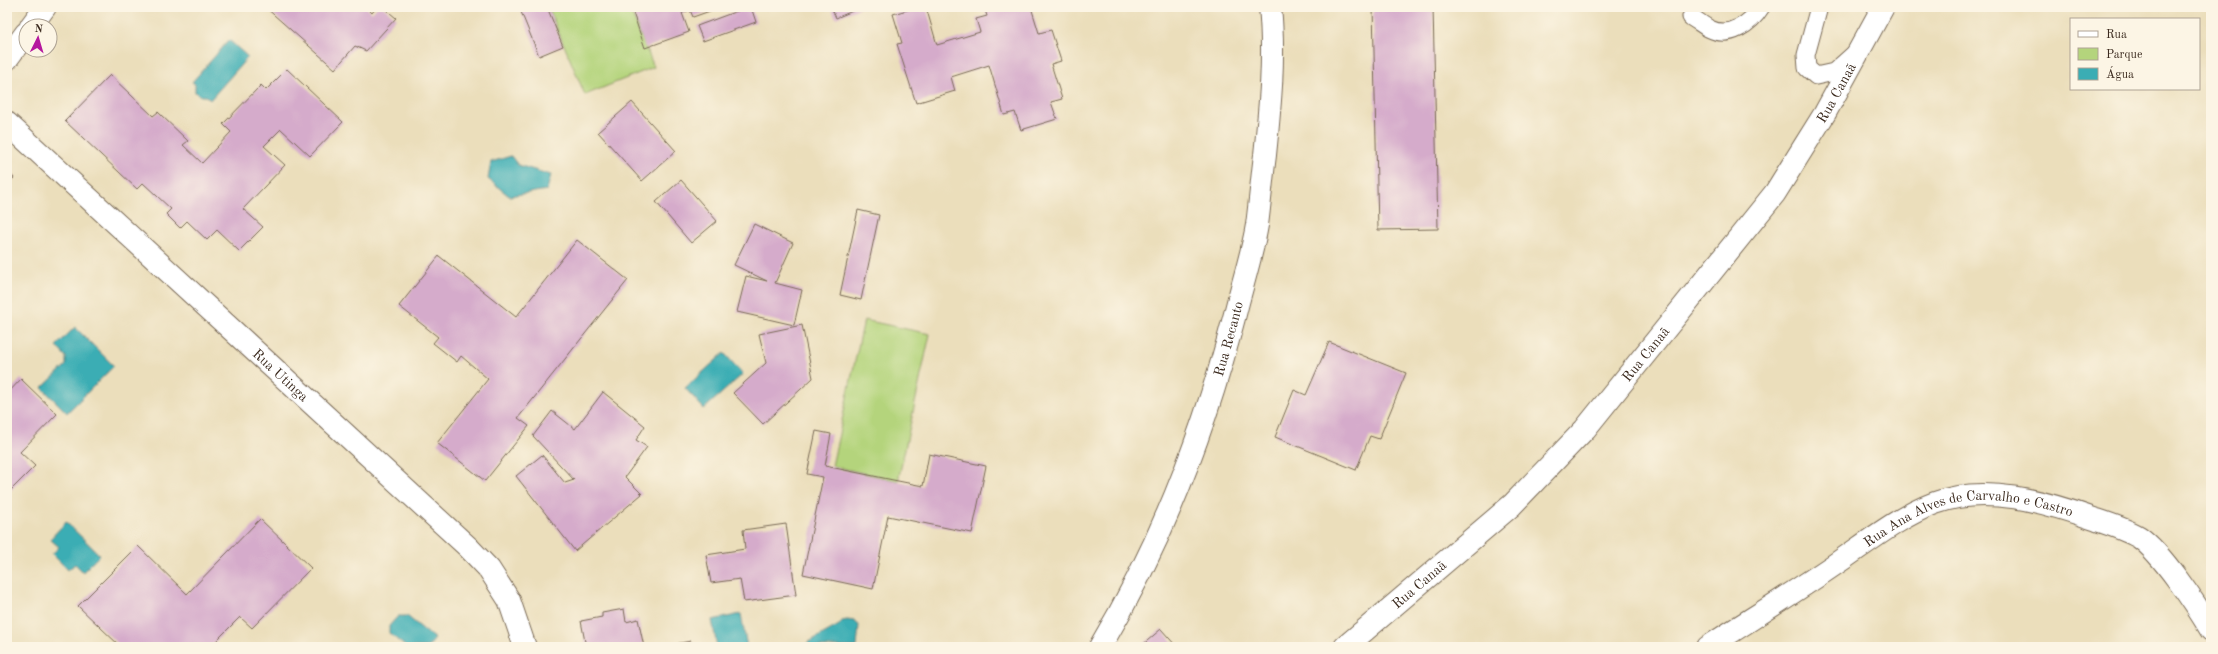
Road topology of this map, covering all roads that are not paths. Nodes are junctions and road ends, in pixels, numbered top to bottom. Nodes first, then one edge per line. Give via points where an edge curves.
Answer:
1 (45, 7) edge
2 (1270, 7) edge
3 (1761, 7) edge
4 (1819, 7) edge
5 (1883, 7) edge
6 (1691, 17) dead end
7 (37, 18) edge
8 (18, 44) edge
9 (1860, 49) junction
10 (7, 59) edge
11 (7, 123) edge
12 (2211, 630) edge
13 (525, 647) edge
14 (1100, 647) edge
15 (1345, 647) edge
16 (1708, 647) edge

1 - 7 street
2 - 14 street, Rua Recanto via 1274,43 1257,226 1219,376 1156,542 1125,605
3 - 6 lane via 1754,18 1742,27 1727,32 1712,30
4 - 9 lane via 1806,55 1807,68 1816,76 1834,72
5 - 9 street, Rua Canaã
8 - 10 street
9 - 15 street, Rua Canaã via 1825,113 1775,193 1585,429 1512,504
11 - 13 street, Rua Utinga via 479,558 510,600
12 - 16 street, Rua Ana Alves de Carvalho e Castro via 2163,562 2139,538 2116,526 2072,512 2016,498 1972,495 1934,503 1899,521

